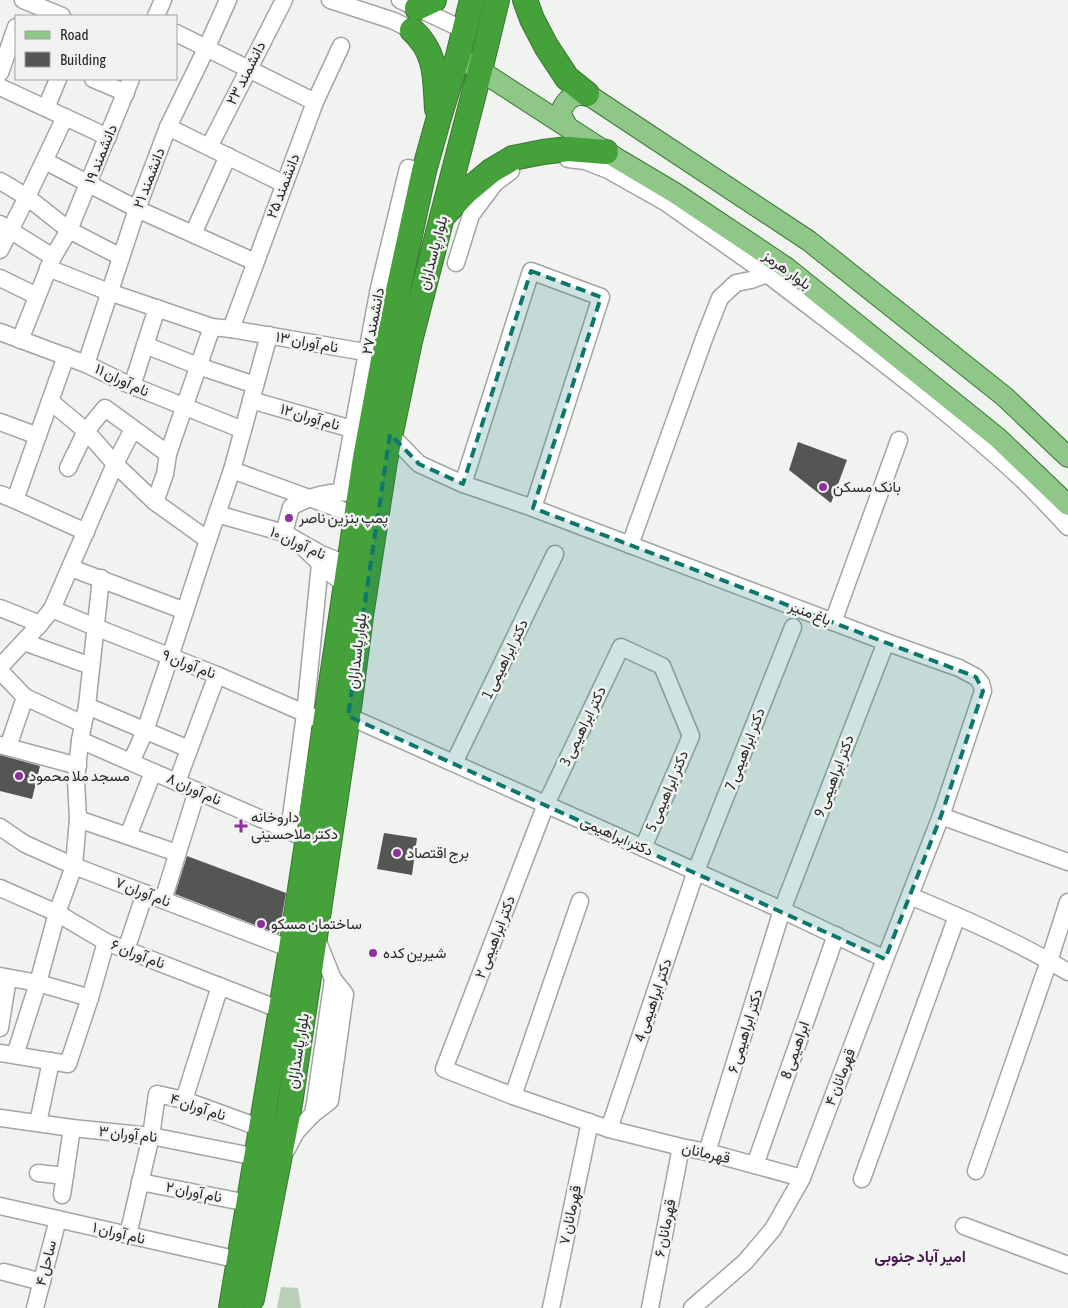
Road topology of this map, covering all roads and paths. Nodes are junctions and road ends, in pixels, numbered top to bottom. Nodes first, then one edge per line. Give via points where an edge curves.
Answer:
1 (163, 0) edge
2 (228, 0) edge
3 (284, 0) edge
4 (330, 0) edge
5 (472, 0) edge
6 (497, 0) edge
7 (525, 0) edge
8 (24, 4) edge
9 (416, 9) edge
10 (59, 15) edge
11 (156, 15) edge
12 (464, 30) junction
13 (178, 34) edge
14 (11, 36) edge
15 (487, 41) junction
16 (341, 46) dead end
17 (206, 49) junction
18 (458, 56) junction
19 (248, 68) junction
20 (480, 70) junction
21 (0, 73) edge
22 (58, 80) edge
23 (98, 80) edge
24 (128, 86) edge
25 (2, 94) edge
26 (587, 94) junction
27 (315, 102) junction
28 (46, 108) junction
29 (65, 117) junction
30 (438, 121) junction
31 (168, 126) junction
32 (567, 126) junction
33 (108, 137) junction
34 (209, 147) junction
35 (606, 152) junction
36 (228, 156) junction
37 (45, 161) junction
38 (0, 180) edge
39 (88, 184) junction
40 (284, 184) junction
41 (27, 197) junction
42 (137, 209) junction
43 (442, 217) junction
44 (5, 227) edge
45 (69, 230) junction
46 (192, 234) junction
47 (0, 250) edge
48 (121, 257) junction
49 (255, 262) junction
50 (51, 263) junction
51 (456, 264) dead end
52 (767, 274) junction
53 (0, 278) edge
54 (109, 292) junction
55 (37, 296) junction
56 (157, 308) junction
57 (212, 327) junction
58 (231, 328) junction
59 (0, 332) edge
60 (269, 335) junction
61 (20, 340) junction
62 (146, 344) junction
63 (375, 354) junction
64 (66, 356) junction
65 (86, 364) junction
66 (198, 366) junction
67 (132, 386) junction
68 (253, 393) junction
69 (50, 401) junction
70 (184, 408) junction
71 (0, 422) edge
72 (133, 429) junction
73 (243, 430) junction
74 (86, 431) junction
75 (370, 432) junction
76 (38, 436) junction
77 (899, 440) dead end
78 (168, 454) junction
79 (1068, 457) edge
80 (115, 464) junction
81 (68, 468) dead end
82 (232, 470) junction
83 (462, 484) junction
84 (8, 497) edge
85 (308, 498) junction
86 (352, 500) junction
87 (155, 502) junction
88 (1068, 505) edge
89 (533, 508) junction
90 (217, 514) junction
91 (1068, 527) edge
92 (86, 532) junction
93 (284, 534) junction
94 (208, 540) junction
95 (630, 545) junction
96 (556, 554) dead end
97 (320, 559) junction
98 (71, 568) junction
99 (347, 575) junction
100 (101, 578) junction
101 (0, 608) edge
102 (52, 609) junction
103 (185, 611) junction
104 (832, 622) junction
105 (40, 624) junction
106 (95, 627) junction
107 (793, 627) dead end
108 (24, 642) junction
109 (886, 642) junction
110 (621, 647) joint
111 (170, 657) junction
112 (91, 666) junction
113 (0, 667) edge
114 (0, 671) edge
115 (217, 675) junction
116 (25, 697) junction
117 (87, 706) junction
118 (348, 716) junction
119 (315, 718) junction
120 (145, 731) junction
121 (82, 732) junction
122 (4, 746) edge
123 (189, 749) junction
124 (132, 762) junction
125 (454, 763) junction
126 (78, 766) junction
127 (153, 772) junction
128 (177, 782) junction
129 (196, 791) junction
130 (546, 804) junction
131 (941, 816) junction
132 (78, 819) junction
133 (0, 827) edge
134 (298, 835) junction
135 (128, 836) junction
136 (643, 848) junction
137 (177, 853) junction
138 (1068, 862) edge
139 (74, 866) junction
140 (696, 871) junction
141 (0, 888) edge
142 (145, 893) junction
143 (910, 896) junction
144 (163, 900) junction
145 (580, 901) dead end
146 (1068, 902) edge
147 (782, 910) junction
148 (57, 913) junction
149 (957, 916) junction
150 (836, 935) junction
151 (316, 937) junction
152 (106, 942) junction
153 (291, 949) junction
154 (126, 950) junction
155 (885, 959) junction
156 (1049, 961) junction
157 (1068, 972) edge
158 (4, 977) edge
159 (38, 983) junction
160 (220, 986) junction
161 (90, 998) junction
162 (281, 1010) junction
163 (0, 1028) edge
164 (8, 1054) edge
165 (51, 1060) junction
166 (444, 1069) joint
167 (513, 1096) junction
168 (184, 1100) junction
169 (0, 1118) edge
170 (590, 1122) junction
171 (38, 1123) junction
172 (72, 1128) junction
173 (261, 1128) junction
174 (609, 1129) junction
175 (151, 1136) junction
176 (681, 1147) junction
177 (707, 1152) junction
178 (256, 1157) junction
179 (755, 1165) junction
180 (277, 1172) junction
181 (976, 1172) dead end
182 (38, 1173) dead end
183 (65, 1176) junction
184 (802, 1178) junction
185 (862, 1179) dead end
186 (140, 1182) junction
187 (62, 1195) dead end
188 (248, 1203) junction
189 (0, 1206) edge
190 (58, 1219) junction
191 (964, 1226) dead end
192 (128, 1235) junction
193 (239, 1260) junction
194 (1068, 1265) edge
195 (4, 1272) dead end
196 (42, 1282) junction
197 (247, 1306) edge
198 (35, 1308) edge
199 (551, 1308) edge
200 (650, 1308) edge
201 (692, 1308) edge

1 - 11 street
2 - 17 street, دانشمند ۲۱
3 - 19 street, دانشمند ۲۳
4 - 9 street via 394,21
5 - 12 highway, بلوار پاسداران
6 - 15 highway, بلوار پاسداران
7 - 26 highway via 546,46 567,78
8 - 10 street
9 - 12 street
9 - 30 highway via 434,74
12 - 15 main road
12 - 18 highway, بلوار پاسداران
13 - 17 street
14 - 21 street
15 - 20 highway, بلوار پاسداران
16 - 27 street, دانشمند ۲۵
17 - 19 street
17 - 31 street, دانشمند ۲۱
18 - 20 main road, بلوار هرمز
18 - 30 highway, بلوار پاسداران
19 - 27 street
19 - 34 street, دانشمند ۲۳
20 - 32 main road, بلوار هرمز
20 - 43 highway, بلوار پاسداران
22 - 28 street
23 - 24 street
24 - 33 street, دانشمند ۱۹
25 - 28 street
26 - 32 main road via 575,94 565,102 560,113
26 - 79 main road via 809,241 1005,398
27 - 40 street, دانشمند ۲۵
28 - 29 street
29 - 33 street
29 - 37 street
30 - 63 highway, بلوار پاسداران
31 - 34 street
31 - 42 street, دانشمند ۲۱
32 - 35 main road, بلوار هرمز
33 - 39 street, دانشمند ۱۹
34 - 36 street
35 - 43 highway via 568,149 513,158 491,171
35 - 88 main road, بلوار هرمز via 675,193 787,268 998,438
36 - 40 street
36 - 46 street
37 - 39 street
37 - 41 street
38 - 41 street
39 - 42 street
39 - 45 street, دانشمند ۱۹
40 - 49 street, دانشمند ۲۵
41 - 44 street
41 - 45 street
42 - 46 street
42 - 48 street, دانشمند ۲۱
43 - 75 highway, بلوار پاسداران via 410,341
44 - 47 street
44 - 50 street, نام آوران ۱۳
45 - 48 street
45 - 50 street, دانشمند ۱۹
46 - 49 street
48 - 54 street, دانشمند ۲۱
49 - 58 street, دانشمند ۲۵
50 - 54 street, نام آوران ۱۳
50 - 55 street, دانشمند ۱۹
51 - 52 street via 471,215 495,183 518,166 562,159 585,161 608,170 665,202
52 - 91 street via 964,429 1026,483
52 - 95 street via 736,283 720,298
53 - 55 street
54 - 56 street, نام آوران ۱۳
54 - 65 street, دانشمند ۲۱
55 - 61 street, دانشمند ۱۹
56 - 57 street, نام آوران ۱۳
56 - 62 street
57 - 58 street, نام آوران ۱۳
57 - 66 street
58 - 60 street, نام آوران ۱۳
59 - 61 street, نام آوران ۱۱
60 - 63 street, نام آوران ۱۳
60 - 68 street
61 - 64 street, نام آوران ۱۱
62 - 66 street, نام آوران ۱۲
62 - 67 street
63 - 75 highway, بلوار پاسداران
64 - 65 street, نام آوران ۱۱
64 - 69 street
65 - 67 street, نام آوران ۱۱
66 - 68 street, نام آوران ۱۲
66 - 70 street
67 - 70 street, نام آوران ۱۱
68 - 73 street
68 - 75 street, نام آوران ۱۲
69 - 74 street
69 - 76 street
70 - 73 street, نام آوران ۱۱
70 - 78 street
71 - 76 street
72 - 74 street via 104,408
72 - 78 street
72 - 80 street
73 - 82 street
74 - 80 street
74 - 81 street
75 - 83 street, باغ منیر via 419,464
75 - 86 highway, بلوار پاسداران
75 - 118 highway, بلوار پاسداران via 368,569
76 - 84 street
77 - 104 street
78 - 87 street
80 - 87 street
80 - 92 street
82 - 85 street
82 - 90 street
83 - 89 street, باغ منیر
83 - 89 street via 531,271 601,297
84 - 92 street
85 - 86 street
85 - 86 street via 326,493
85 - 93 street via 291,507
86 - 99 highway, بلوار پاسداران
87 - 94 street
89 - 95 street, باغ منیر
90 - 93 street, نام آوران ۱۰
90 - 94 street
92 - 98 street
93 - 97 street, نام آوران ۱۰
94 - 103 street
95 - 104 street, باغ منیر
96 - 125 street, دکتر ابراهیمی 1
97 - 99 street, نام آوران ۱۰
97 - 119 street
98 - 100 street
98 - 102 street
99 - 119 highway, بلوار پاسداران
100 - 103 street
100 - 106 street
101 - 105 street
102 - 105 street
102 - 106 street, نام آوران ۹
103 - 111 street
104 - 109 street, باغ منیر
105 - 108 street
106 - 111 street, نام آوران ۹
106 - 112 street
107 - 140 street, دکتر ابراهیمی 7
108 - 112 street
108 - 113 street
109 - 131 street, باغ منیر via 959,668 981,683 983,692
109 - 147 street, دکتر ابراهیمی 9
110 - 130 street, دکتر ابراهیمی 3
110 - 136 street, دکتر ابراهیمی 5 via 662,666 691,736
111 - 115 street, نام آوران ۹
111 - 120 street
112 - 117 street
114 - 116 street
115 - 119 street, نام آوران ۹
115 - 123 street
116 - 121 street, نام آوران ۸
116 - 122 street
117 - 120 street
117 - 121 street
118 - 125 street, دکتر ابراهیمی
118 - 151 highway, بلوار پاسداران
119 - 134 highway, بلوار پاسداران
120 - 123 street
120 - 124 street
121 - 124 street, نام آوران ۸
121 - 126 street
122 - 126 street
123 - 128 street
124 - 127 street, نام آوران ۸
125 - 130 street, دکتر ابراهیمی
126 - 132 street
127 - 128 street, نام آوران ۸
127 - 135 street
128 - 129 street, نام آوران ۸
129 - 134 street, نام آوران ۸
129 - 137 street
130 - 136 street, دکتر ابراهیمی
130 - 166 street, دکتر ابراهیمی ۲
131 - 138 street
131 - 143 street, قهرمانان ۴
132 - 135 street
132 - 139 street
133 - 139 street, نام آوران ۷ via 25,844
134 - 153 highway, بلوار پاسداران
135 - 137 street
136 - 140 street, دکتر ابراهیمی
137 - 144 street
139 - 142 street, نام آوران ۷
139 - 148 street
140 - 147 street, دکتر ابراهیمی
140 - 174 street, دکتر ابراهیمی 4
141 - 148 street, نام آوران ۶
142 - 144 street, نام آوران ۷
142 - 154 street
143 - 149 street
143 - 155 street, قهرمانان ۴
144 - 153 street, نام آوران ۷
145 - 167 street
146 - 156 street
147 - 150 street, دکتر ابراهیمی
147 - 177 street, دکتر ابراهیمی ۶
148 - 152 street, نام آوران ۶
148 - 159 street
149 - 156 street
149 - 185 street
150 - 155 street, دکتر ابراهیمی
150 - 179 street, ابراهیمی 8
151 - 180 highway, بلوار پاسداران
151 - 180 street via 333,978 315,1103 312,1114 288,1146
152 - 154 street, نام آوران ۶
152 - 161 street
153 - 162 highway, بلوار پاسداران
154 - 160 street, نام آوران ۶
155 - 184 street, قهرمانان ۴
156 - 157 street
156 - 181 street
158 - 159 street
158 - 163 street
159 - 161 street
159 - 164 street
160 - 162 street, نام آوران ۶
160 - 168 street
161 - 165 street via 68,1064
162 - 173 highway, بلوار پاسداران
164 - 165 street
165 - 171 street
166 - 167 street, قهرمانان
167 - 170 street, قهرمانان
168 - 173 street, نام آوران ۴
168 - 175 street, نام آوران ۴ via 157,1094
169 - 171 street, نام آوران ۳
170 - 174 street, قهرمانان
170 - 199 street, قهرمانان ۷
171 - 172 street, نام آوران ۳
172 - 175 street, نام آوران ۳
172 - 183 street
173 - 178 highway, بلوار پاسداران
174 - 176 street, قهرمانان
175 - 178 street, نام آوران ۳
175 - 186 street, نام آوران ۴
176 - 177 street, قهرمانان
176 - 200 street, قهرمانان ۶
177 - 179 street, قهرمانان
178 - 188 highway, بلوار پاسداران
179 - 184 street, قهرمانان
180 - 197 highway, بلوار پاسداران
182 - 183 street
183 - 187 street
184 - 201 street, قهرمانان ۴ via 773,1229 745,1262
186 - 188 street, نام آوران ۲
186 - 192 street, نام آوران ۴
188 - 193 highway, بلوار پاسداران
189 - 190 street, نام آوران ۱
190 - 192 street, نام آوران ۱
190 - 196 street, ساحل ۴
191 - 194 street
192 - 193 street, نام آوران ۱
193 - 197 highway, بلوار پاسداران
195 - 196 street
196 - 198 street, ساحل ۴

